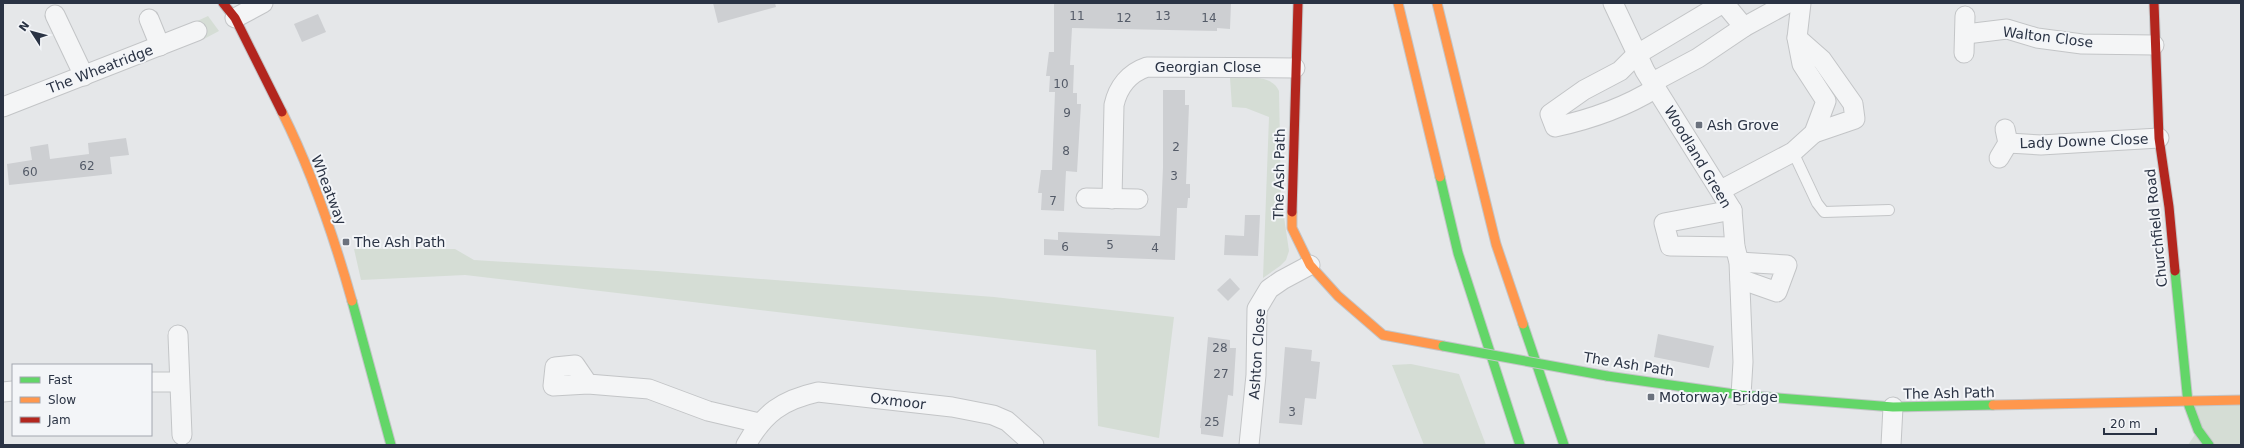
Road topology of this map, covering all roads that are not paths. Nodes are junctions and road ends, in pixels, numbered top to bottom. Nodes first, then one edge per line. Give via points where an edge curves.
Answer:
1 (223, 3) edge
2 (263, 3) edge
3 (1298, 3) edge
4 (1398, 3) edge
5 (1437, 3) edge
6 (1613, 3) edge
7 (1724, 3) edge
8 (1788, 3) edge
9 (1801, 3) edge
10 (2154, 3) edge
11 (55, 15) dead end
12 (235, 18) junction
13 (149, 19) dead end
14 (1744, 26) junction
15 (197, 31) dead end
16 (1797, 38) junction
17 (2154, 45) junction
18 (160, 46) junction
19 (1964, 53) dead end
20 (1636, 55) junction
21 (1295, 68) junction
22 (84, 76) junction
23 (1655, 85) junction
24 (3, 106) edge
25 (1814, 133) junction
26 (2159, 138) junction
27 (2004, 143) dead end
28 (1793, 152) junction
29 (1721, 190) junction
30 (1086, 198) dead end
31 (1112, 199) junction
32 (1138, 200) dead end
33 (1732, 210) junction
34 (1889, 210) dead end
35 (1738, 263) junction
36 (1310, 265) junction
37 (178, 335) dead end
38 (152, 382) edge
39 (179, 382) junction
40 (588, 384) dead end
41 (1741, 395) junction
42 (2241, 400) edge
43 (2188, 403) junction
44 (1893, 407) junction
45 (759, 423) junction
46 (182, 435) dead end
47 (391, 445) edge
48 (746, 445) edge
49 (1034, 445) edge
50 (1249, 445) edge
51 (1520, 445) edge
52 (1564, 445) edge
53 (1891, 445) edge
54 (2209, 445) edge

1 - 12 main road, Wheatway
2 - 12 street
3 - 21 main road, The Ash Path
4 - 51 main road via 1458,252
5 - 52 main road via 1496,244
6 - 20 street, Woodland Green
7 - 14 street
7 - 20 street
8 - 14 street
9 - 16 street
10 - 17 main road, Churchfield Road
11 - 22 street
12 - 47 main road, Wheatway via 295,138 340,258
13 - 18 street
14 - 23 street
15 - 18 street, The Wheatridge
16 - 25 street via 1802,64 1826,101
16 - 25 street via 1822,60 1853,104 1855,119
17 - 19 street, Walton Close via 2082,44 1966,25
17 - 26 main road, Churchfield Road
18 - 22 street, The Wheatridge
20 - 23 street, Woodland Green
20 - 23 street via 1620,71 1584,90 1550,114 1555,127 1594,119 1634,102
21 - 31 street, Georgian Close via 1147,67 1133,74 1118,92 1114,105
21 - 36 main road, The Ash Path via 1292,228
22 - 24 street, The Wheatridge
23 - 29 street, Woodland Green
25 - 28 street
26 - 27 street, Lady Downe Close via 2041,145
26 - 43 main road, Churchfield Road via 2169,207
28 - 29 street
28 - 34 lane via 1817,203 1824,212
29 - 33 street, Woodland Green
30 - 31 street
31 - 32 street
33 - 35 street, Woodland Green
33 - 35 street via 1664,223 1670,246
35 - 41 street, Woodland Green via 1743,362
36 - 41 main road, The Ash Path, bridge via 1338,296 1383,335 1608,376
36 - 50 street, Ashton Close via 1269,289 1257,309 1256,375
37 - 39 street
38 - 39 street
39 - 46 street
40 - 45 street via 649,389 708,412
41 - 44 main road, The Ash Path
42 - 43 main road, The Ash Path
43 - 44 main road, The Ash Path
43 - 54 main road, Churchfield Road via 2198,430
44 - 53 street
45 - 48 street, Oxmoor
45 - 49 street, Oxmoor via 798,397 818,392 952,407 993,416 1007,421 1027,436

